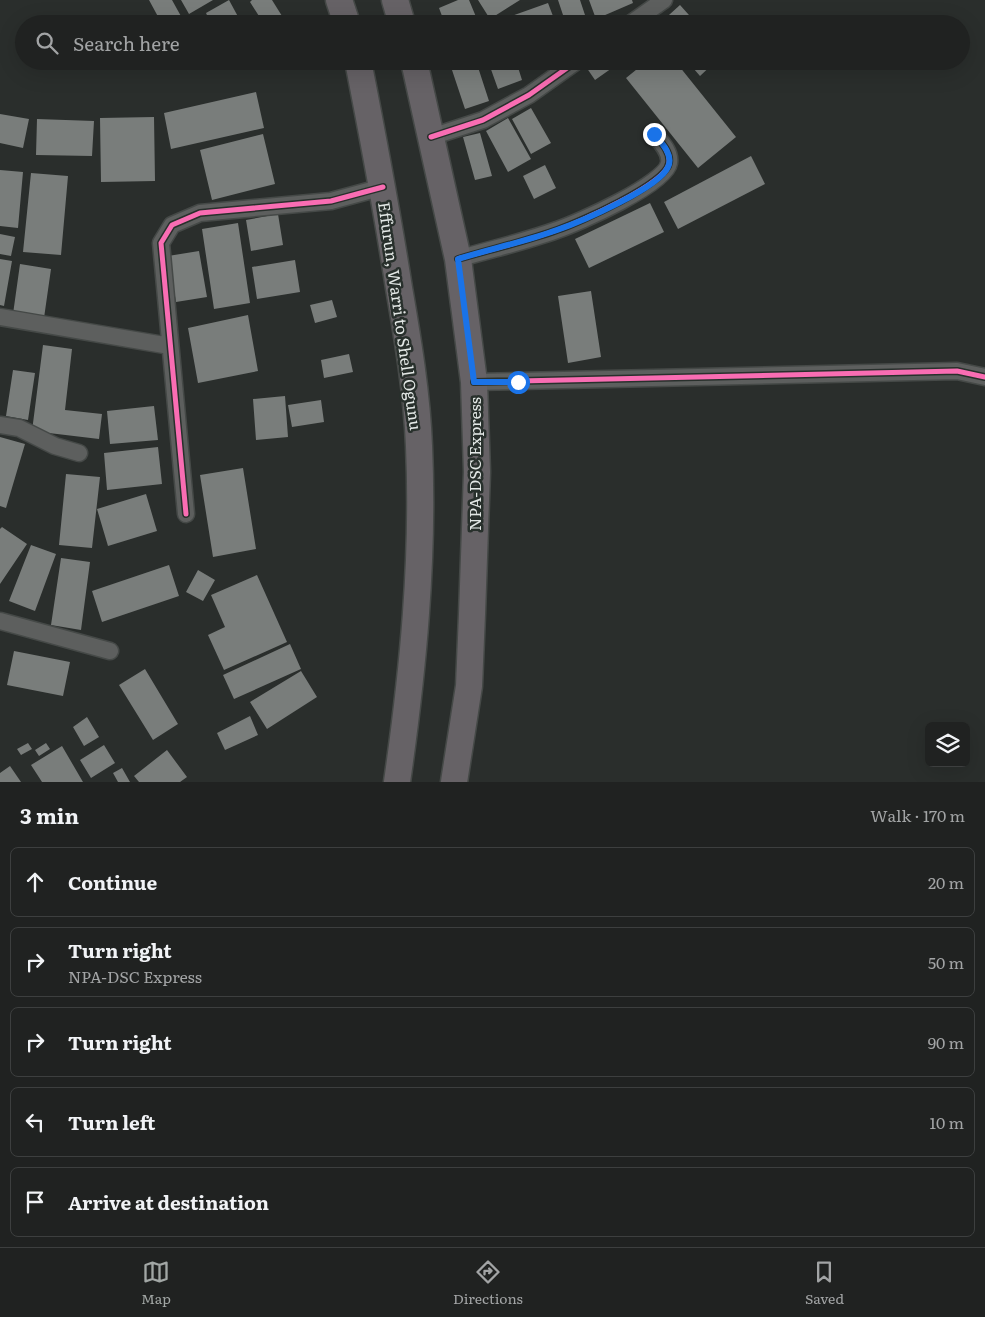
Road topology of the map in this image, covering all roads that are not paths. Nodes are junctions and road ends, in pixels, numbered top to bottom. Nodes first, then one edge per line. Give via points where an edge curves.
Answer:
1 (339, 0) edge
2 (395, 0) edge
3 (664, 0) edge
4 (343, 15) edge
5 (399, 15) edge
6 (643, 15) edge
7 (360, 70) edge
8 (416, 70) edge
9 (564, 70) edge
10 (654, 134) dead end
11 (431, 137) junction
12 (383, 187) junction
13 (458, 259) junction
14 (0, 317) edge
15 (170, 346) junction
16 (985, 377) edge
17 (474, 382) junction
18 (0, 425) edge
19 (79, 453) dead end
20 (186, 514) dead end
21 (0, 622) edge
22 (110, 651) dead end
23 (397, 782) edge
24 (454, 782) edge

1 - 4 main road
2 - 5 main road
3 - 6 street
7 - 12 main road, Effurun, Warri to Shell Ogunu
8 - 11 main road, NPA-DSC Express
9 - 11 street via 529,95 484,120
10 - 13 street via 669,155 669,165 664,174 637,194 558,230
11 - 13 main road, NPA-DSC Express
12 - 15 street via 331,201 200,213 172,224 161,243
12 - 23 main road, Effurun, Warri to Shell Ogunu via 407,335 419,445 418,574 410,693
13 - 17 main road, NPA-DSC Express
14 - 15 street
15 - 20 street
16 - 17 street via 957,371
17 - 24 main road, NPA-DSC Express via 477,472 469,686
18 - 19 street via 19,428 55,446
21 - 22 street

